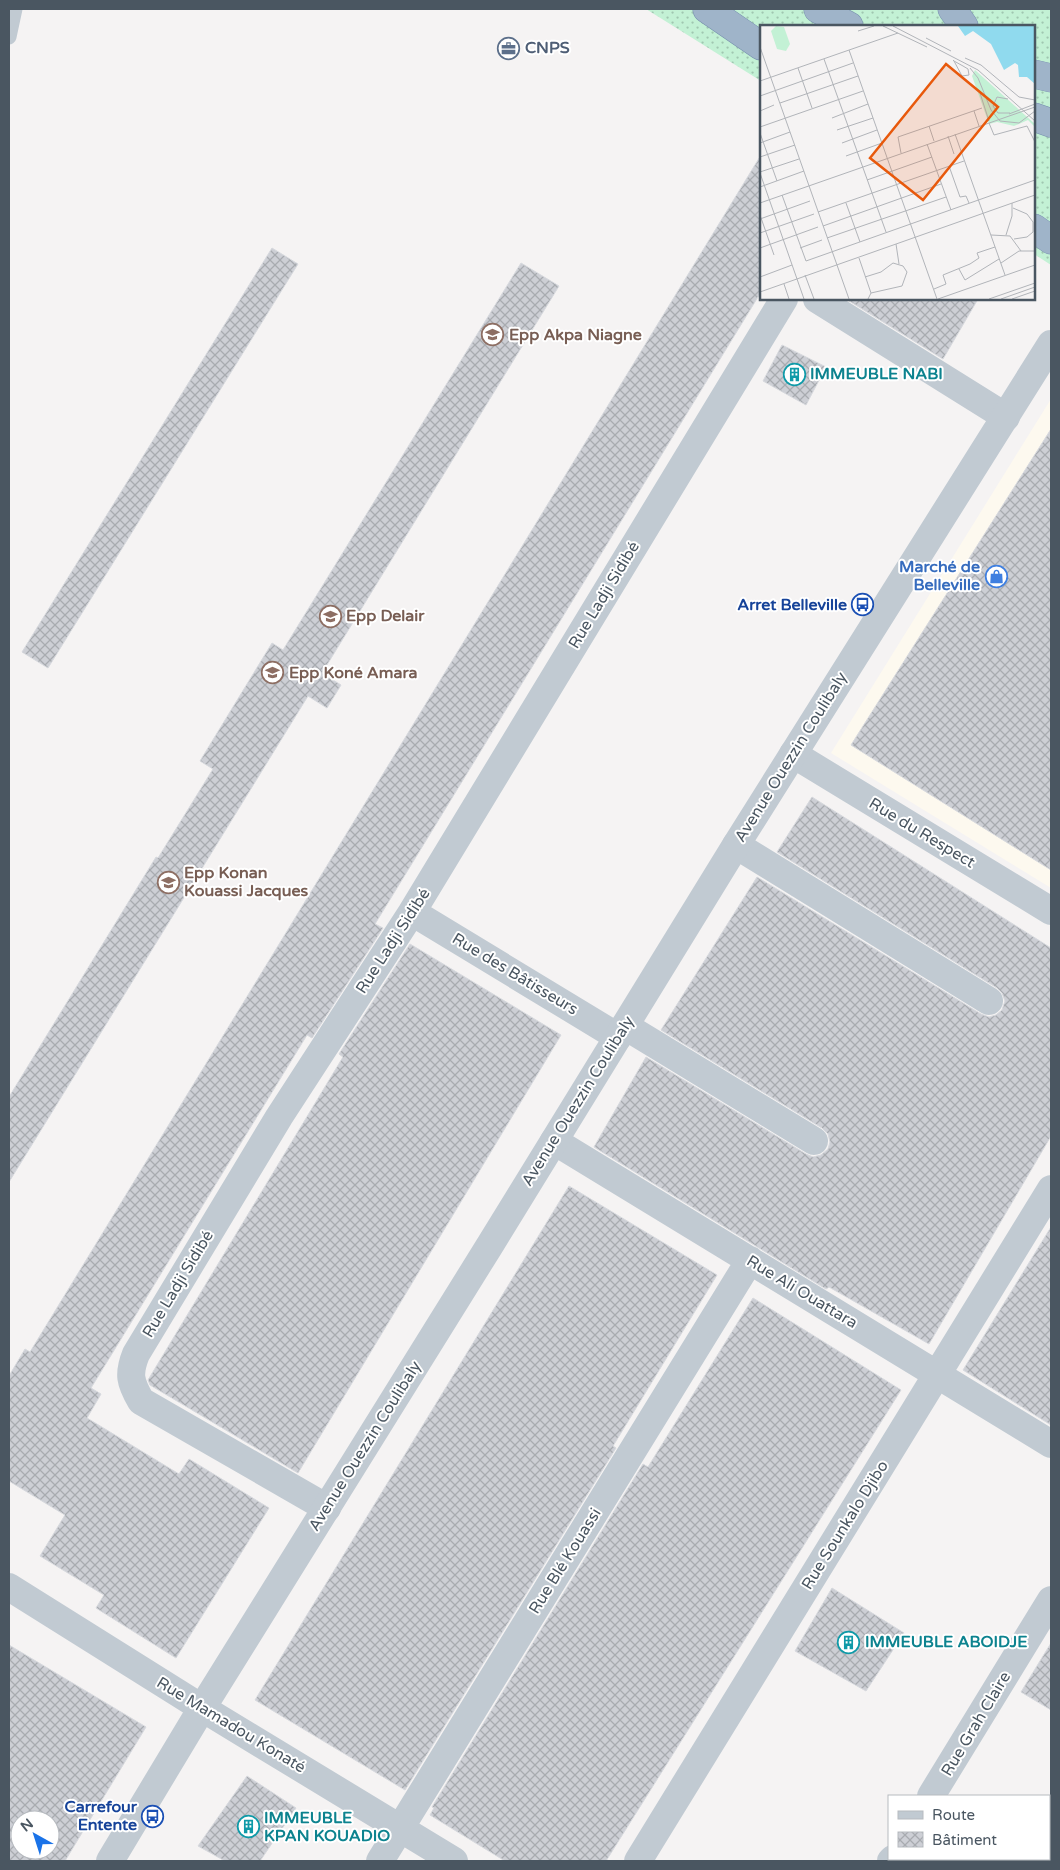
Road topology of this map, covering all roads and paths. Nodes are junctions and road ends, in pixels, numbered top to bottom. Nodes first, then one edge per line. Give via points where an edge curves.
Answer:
1 (15, 9) edge
2 (707, 9) edge
3 (818, 9) edge
4 (952, 9) edge
5 (847, 25) edge
6 (963, 25) edge
7 (9, 38) edge
8 (760, 45) edge
9 (1035, 74) edge
10 (1051, 78) edge
11 (1035, 117) edge
12 (1051, 123) edge
13 (1035, 229) edge
14 (1051, 240) edge
15 (783, 300) edge
16 (819, 300) edge
17 (1051, 344) edge
18 (1006, 416) junction
19 (793, 754) junction
20 (736, 845) junction
21 (1051, 911) edge
22 (412, 912) junction
23 (989, 1001) dead end
24 (621, 1031) junction
25 (554, 1141) junction
26 (814, 1141) dead end
27 (1050, 1195) edge
28 (750, 1260) junction
29 (938, 1374) junction
30 (1051, 1444) edge
31 (326, 1508) junction
32 (9, 1587) edge
33 (1051, 1600) edge
34 (202, 1708) junction
35 (932, 1795) edge
36 (400, 1828) junction
37 (110, 1861) edge
38 (380, 1861) edge
39 (454, 1861) edge
40 (638, 1861) edge

1 - 7 lane
2 - 8 highway
3 - 5 highway
4 - 6 highway
9 - 10 highway
11 - 12 highway
13 - 14 highway
15 - 22 street, Rue Ladji Sidibé
16 - 18 street
17 - 18 street, Avenue Ouezzin Coulibaly
18 - 19 street, Avenue Ouezzin Coulibaly
19 - 20 street, Avenue Ouezzin Coulibaly
19 - 21 street, Rue du Respect
20 - 23 street
20 - 24 street, Avenue Ouezzin Coulibaly
22 - 24 street, Rue des Bâtisseurs
22 - 31 street, Rue Ladji Sidibé via 279,1117 130,1369 132,1387 141,1401
24 - 25 street, Avenue Ouezzin Coulibaly
24 - 26 street, Rue des Bâtisseurs
25 - 28 street, Rue Ali Ouattara
25 - 31 street, Avenue Ouezzin Coulibaly
27 - 29 street, Rue Sounkalo Djibo
28 - 29 street, Rue Ali Ouattara
28 - 36 street, Rue Blé Kouassi
29 - 30 street, Rue Ali Ouattara
29 - 40 street, Rue Sounkalo Djibo
31 - 34 street, Avenue Ouezzin Coulibaly
32 - 34 street, Rue Mamadou Konaté
33 - 35 street, Rue Grah Claire
34 - 36 street, Rue Mamadou Konaté
34 - 37 street, Avenue Ouezzin Coulibaly
36 - 38 street, Rue Blé Kouassi
36 - 39 street, Rue Mamadou Konaté

